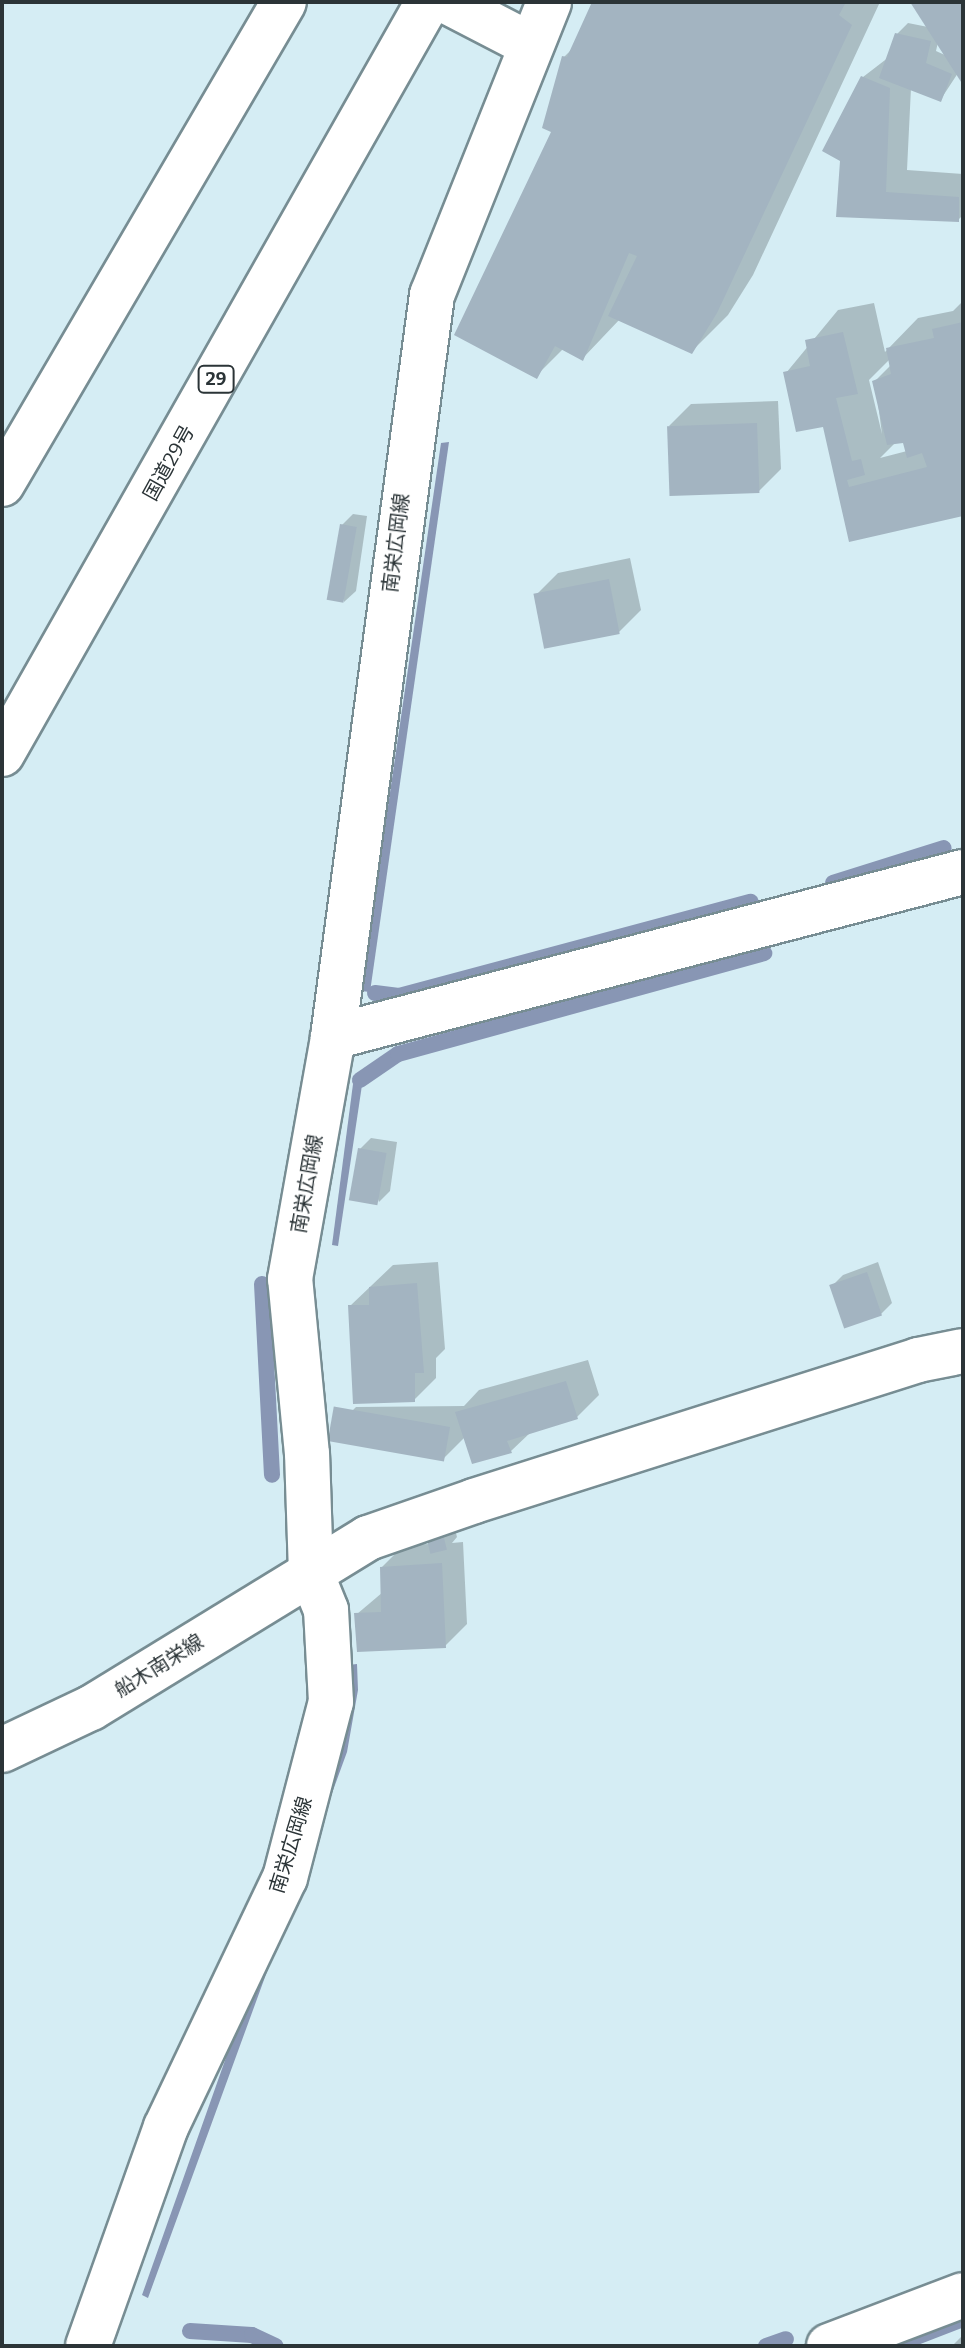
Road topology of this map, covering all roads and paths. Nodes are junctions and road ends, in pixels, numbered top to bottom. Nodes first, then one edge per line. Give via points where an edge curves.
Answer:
1 (284, 2) edge
2 (428, 2) edge
3 (448, 2) edge
4 (549, 2) edge
5 (531, 45) junction
6 (2, 484) edge
7 (2, 754) edge
8 (963, 872) edge
9 (333, 1037) junction
10 (963, 1351) edge
11 (311, 1573) junction
12 (2, 1750) edge
13 (963, 2295) edge
14 (88, 2346) edge
15 (829, 2346) edge

1 - 6 main road
2 - 7 main road, 国道29号 / 29
3 - 5 main road
4 - 5 main road, 南栄広岡線
5 - 9 main road, 南栄広岡線 via 432,295
8 - 9 main road
9 - 11 main road, 南栄広岡線 via 290,1279 307,1454
10 - 11 main road, 船木南栄線 via 918,1360 474,1501 368,1538
11 - 12 main road, 船木南栄線 via 91,1708
11 - 14 main road, 南栄広岡線 via 326,1610 331,1702 285,1878 166,2127
13 - 15 main road

